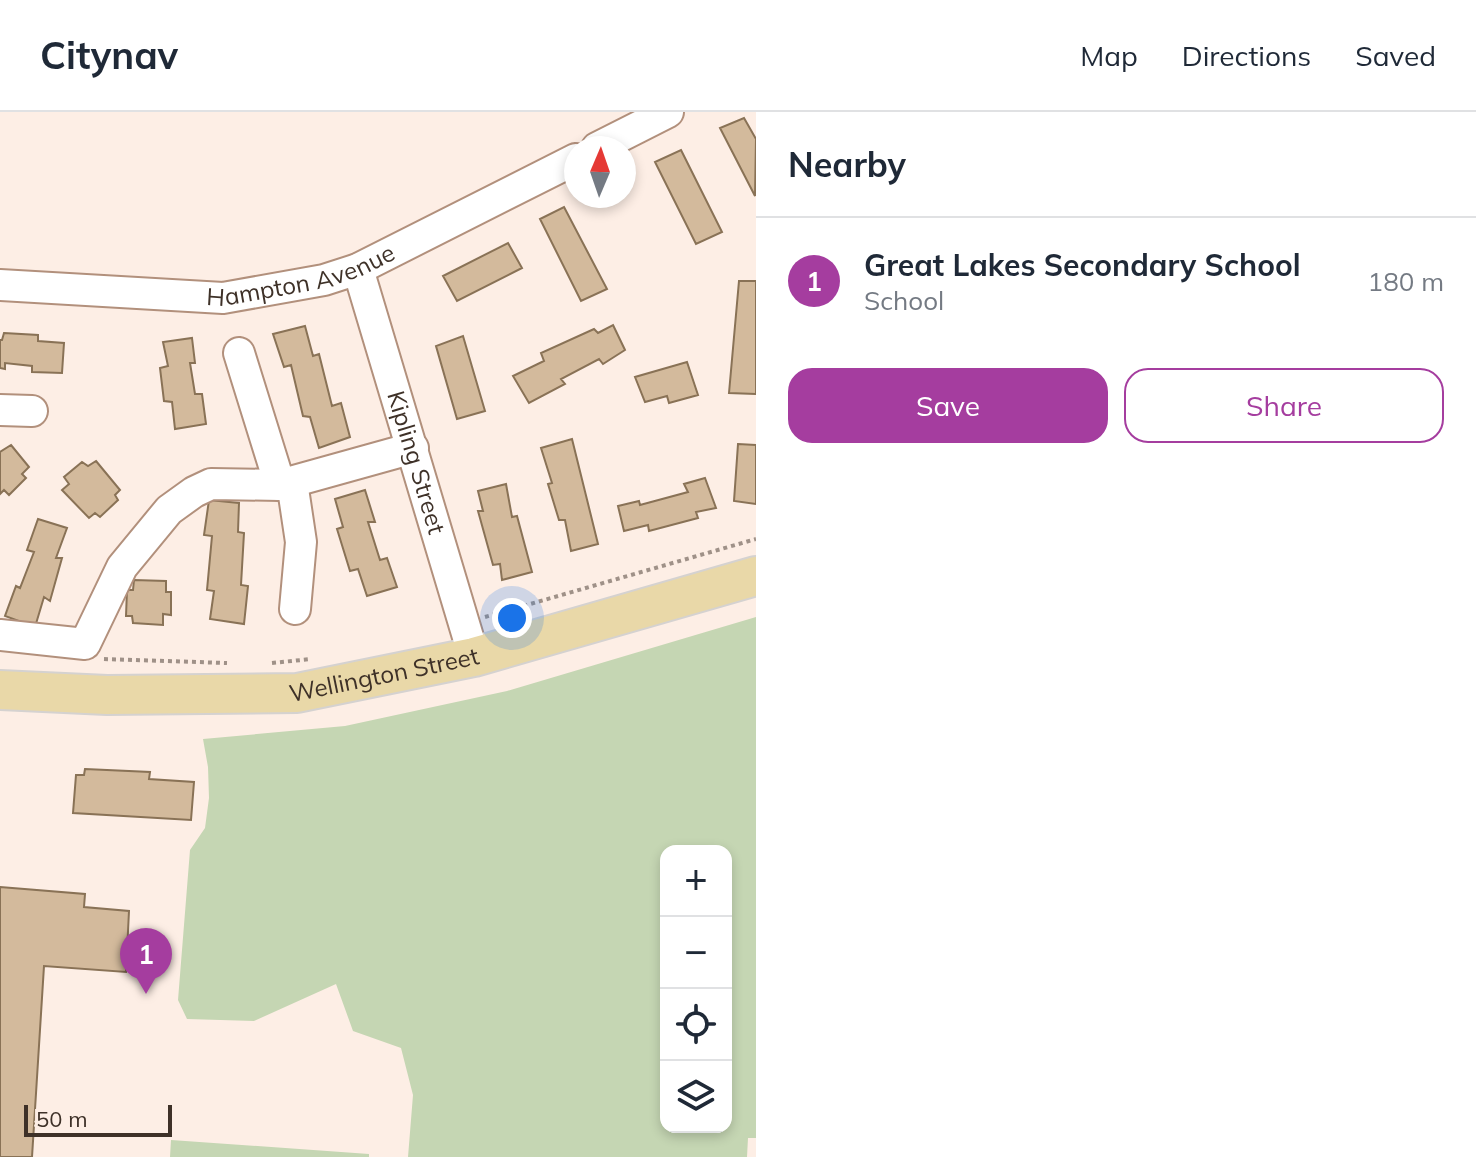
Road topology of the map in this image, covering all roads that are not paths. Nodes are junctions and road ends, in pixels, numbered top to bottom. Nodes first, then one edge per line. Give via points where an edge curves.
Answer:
1 (668, 112) edge
2 (621, 136) edge
3 (564, 165) edge
4 (358, 269) junction
5 (0, 285) edge
6 (239, 353) dead end
7 (0, 410) edge
8 (32, 411) dead end
9 (413, 448) junction
10 (286, 484) junction
11 (756, 576) edge
12 (295, 609) dead end
13 (0, 635) edge
14 (470, 642) junction
15 (0, 690) edge

1 - 2 street
3 - 4 street, Hampton Avenue
4 - 5 street, Hampton Avenue via 223,298
4 - 9 street, Kipling Street
6 - 10 street
7 - 8 street
9 - 10 street
9 - 14 street, Kipling Street
10 - 12 street via 301,542
10 - 13 street via 211,484 169,510 122,567 85,644
11 - 14 main road, Wellington Street
14 - 15 main road, Wellington Street via 297,693

